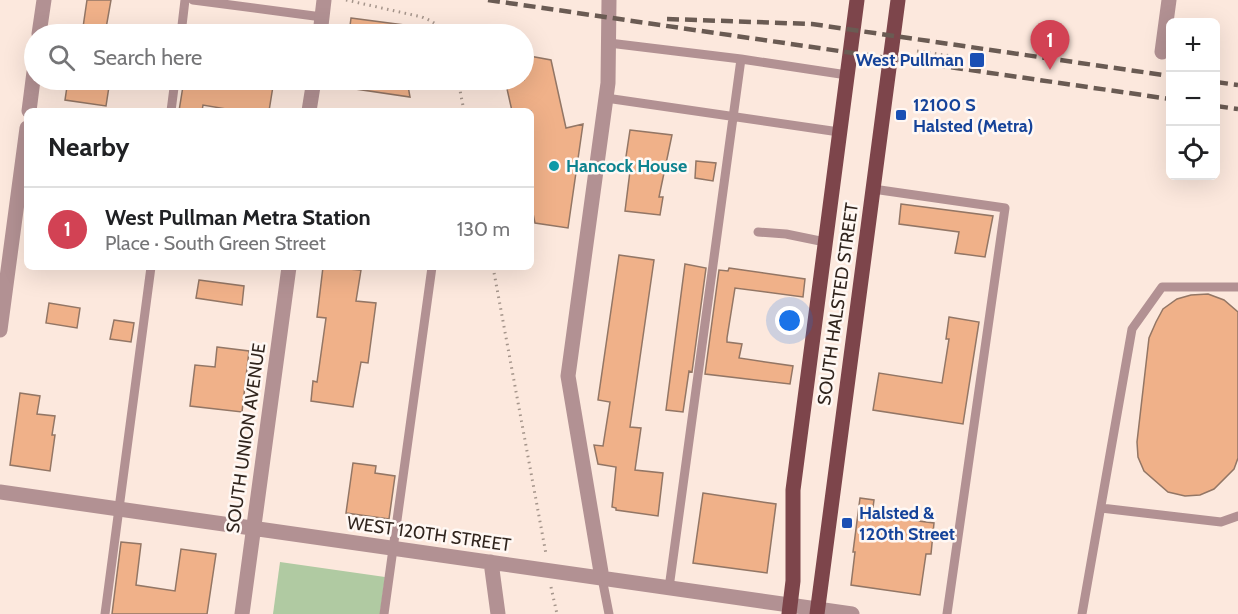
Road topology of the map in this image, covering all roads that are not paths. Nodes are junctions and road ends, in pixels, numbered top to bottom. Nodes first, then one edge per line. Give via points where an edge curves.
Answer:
1 (44, 0) edge
2 (185, 0) edge
3 (193, 0) edge
4 (324, 0) edge
5 (609, 0) edge
6 (857, 0) edge
7 (898, 0) edge
8 (1168, 0) edge
9 (322, 17) junction
10 (40, 24) edge
11 (182, 24) edge
12 (321, 24) edge
13 (609, 44) junction
14 (1162, 52) dead end
15 (741, 59) junction
16 (847, 75) junction
17 (32, 90) edge
18 (174, 90) edge
19 (312, 90) edge
20 (606, 98) junction
21 (29, 108) edge
22 (171, 108) edge
23 (309, 108) edge
24 (733, 117) junction
25 (839, 132) junction
26 (24, 150) edge
27 (873, 189) junction
28 (758, 232) dead end
29 (825, 242) junction
30 (151, 270) edge
31 (289, 270) edge
32 (432, 270) edge
33 (1238, 287) edge
34 (0, 330) edge
35 (0, 492) edge
36 (1101, 508) junction
37 (120, 509) junction
38 (1238, 516) edge
39 (254, 528) junction
40 (393, 548) junction
41 (491, 562) junction
42 (602, 578) junction
43 (669, 588) junction
44 (789, 609) edge
45 (817, 611) edge
46 (105, 614) edge
47 (242, 614) edge
48 (384, 614) edge
49 (498, 614) edge
50 (609, 614) edge
51 (852, 614) edge
52 (947, 614) edge
53 (1082, 614) edge

1 - 10 street
2 - 11 lane
3 - 9 lane
4 - 9 street
5 - 13 street
6 - 16 main road, SOUTH HALSTED STREET
7 - 27 main road, SOUTH HALSTED STREET
8 - 14 street
9 - 12 street
13 - 15 lane
13 - 20 street
15 - 16 lane
15 - 24 lane
16 - 25 main road, SOUTH HALSTED STREET
17 - 21 street
18 - 22 lane
19 - 23 street
20 - 24 lane
20 - 42 street via 568,376
24 - 25 lane
24 - 43 lane
25 - 29 main road, SOUTH HALSTED STREET
26 - 34 street
27 - 45 main road, SOUTH HALSTED STREET
27 - 52 lane via 1005,208
28 - 29 lane
29 - 44 main road, SOUTH HALSTED STREET via 794,490
30 - 37 lane
31 - 39 street, SOUTH UNION AVENUE
32 - 40 lane
33 - 36 lane via 1162,287 1132,329
35 - 37 street, WEST 120TH STREET
36 - 38 lane via 1221,522
36 - 53 lane
37 - 39 street, WEST 120TH STREET
37 - 46 lane
39 - 40 street, WEST 120TH STREET
39 - 47 street, SOUTH UNION AVENUE
40 - 41 street, WEST 120TH STREET
40 - 48 lane
41 - 42 street, WEST 120TH STREET
41 - 49 street
42 - 43 street, WEST 120TH STREET
42 - 50 lane
43 - 44 street, WEST 120TH STREET
44 - 45 street, WEST 120TH STREET
45 - 51 street, WEST 120TH STREET

